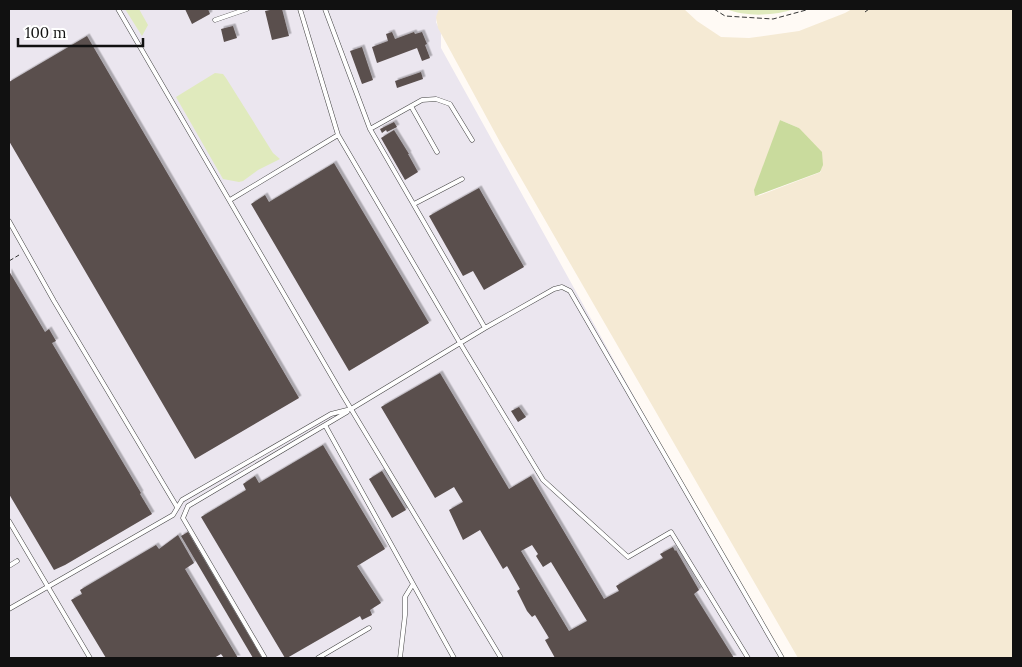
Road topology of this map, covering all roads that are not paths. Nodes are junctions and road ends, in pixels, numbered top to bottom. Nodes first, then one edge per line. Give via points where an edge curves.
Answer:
1 (118, 9) edge
2 (247, 9) edge
3 (300, 9) edge
4 (325, 9) edge
5 (215, 20) dead end
6 (411, 106) junction
7 (370, 129) junction
8 (338, 135) junction
9 (472, 140) dead end
10 (437, 152) dead end
11 (462, 179) dead end
12 (230, 200) junction
13 (414, 204) junction
14 (9, 221) edge
15 (485, 328) junction
16 (460, 343) junction
17 (352, 410) junction
18 (325, 425) junction
19 (177, 508) junction
20 (9, 521) edge
21 (17, 560) dead end
22 (9, 566) edge
23 (413, 584) junction
24 (48, 586) junction
25 (9, 609) edge
26 (369, 628) dead end
27 (90, 658) edge
28 (265, 658) edge
29 (318, 658) edge
30 (400, 658) edge
31 (454, 658) edge
32 (501, 658) edge
33 (748, 658) edge
34 (782, 658) edge

1 - 12 lane
2 - 5 lane
3 - 8 lane
4 - 7 lane
6 - 7 lane
6 - 9 lane via 422,100 436,99 450,104
6 - 10 lane
7 - 13 lane
8 - 12 lane
8 - 16 lane
11 - 13 lane
12 - 17 lane
13 - 15 lane
14 - 19 lane
15 - 16 lane
15 - 34 lane via 554,289 570,290
16 - 17 lane
16 - 33 lane via 543,480 628,557 671,532
17 - 18 lane
17 - 19 lane via 331,414 182,500
17 - 32 lane
18 - 23 lane
18 - 28 lane via 188,506 183,518
19 - 24 lane via 173,515
20 - 24 lane
21 - 22 lane
23 - 30 lane via 405,597
23 - 31 lane
24 - 25 lane
24 - 27 lane
26 - 29 lane

